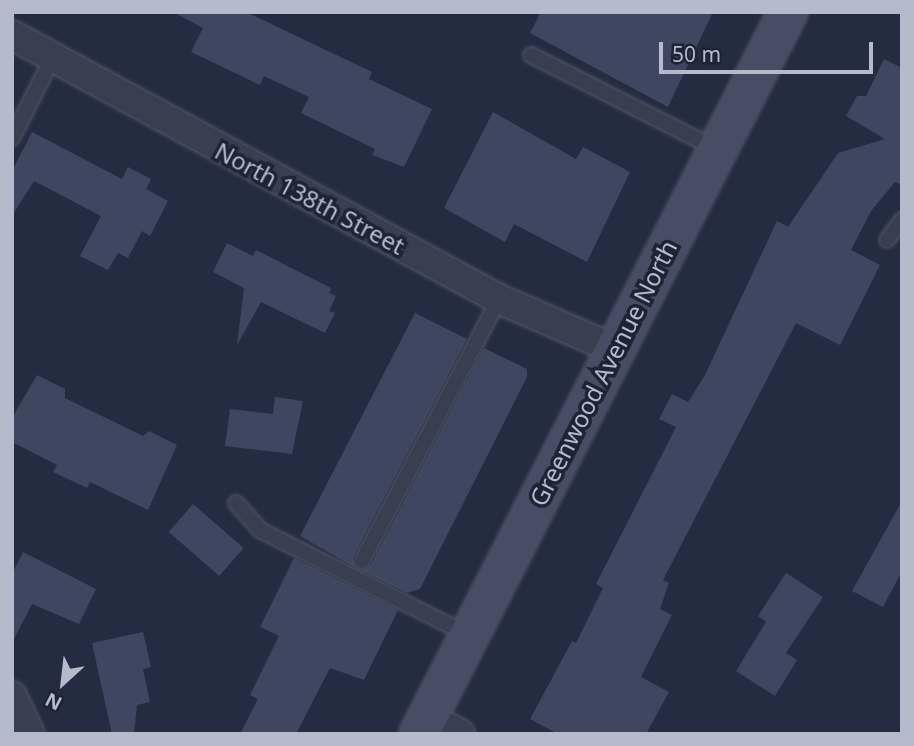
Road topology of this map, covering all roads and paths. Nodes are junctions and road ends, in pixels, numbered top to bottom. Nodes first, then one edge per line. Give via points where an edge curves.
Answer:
1 (788, 12) edge
2 (12, 35) edge
3 (531, 55) dead end
4 (53, 57) junction
5 (12, 138) edge
6 (717, 150) junction
7 (902, 220) edge
8 (887, 240) dead end
9 (499, 299) junction
10 (614, 349) junction
11 (236, 503) dead end
12 (362, 561) dead end
13 (471, 636) junction
14 (435, 728) edge

1 - 6 main road, Greenwood Avenue North
2 - 4 street, North 138th Street
3 - 6 lane
4 - 5 lane
4 - 9 street, North 138th Street
6 - 10 main road, Greenwood Avenue North
7 - 8 lane
9 - 10 street, North 138th Street
9 - 12 lane
10 - 13 main road, Greenwood Avenue North
11 - 13 lane via 260,530
13 - 14 main road, Greenwood Avenue North

